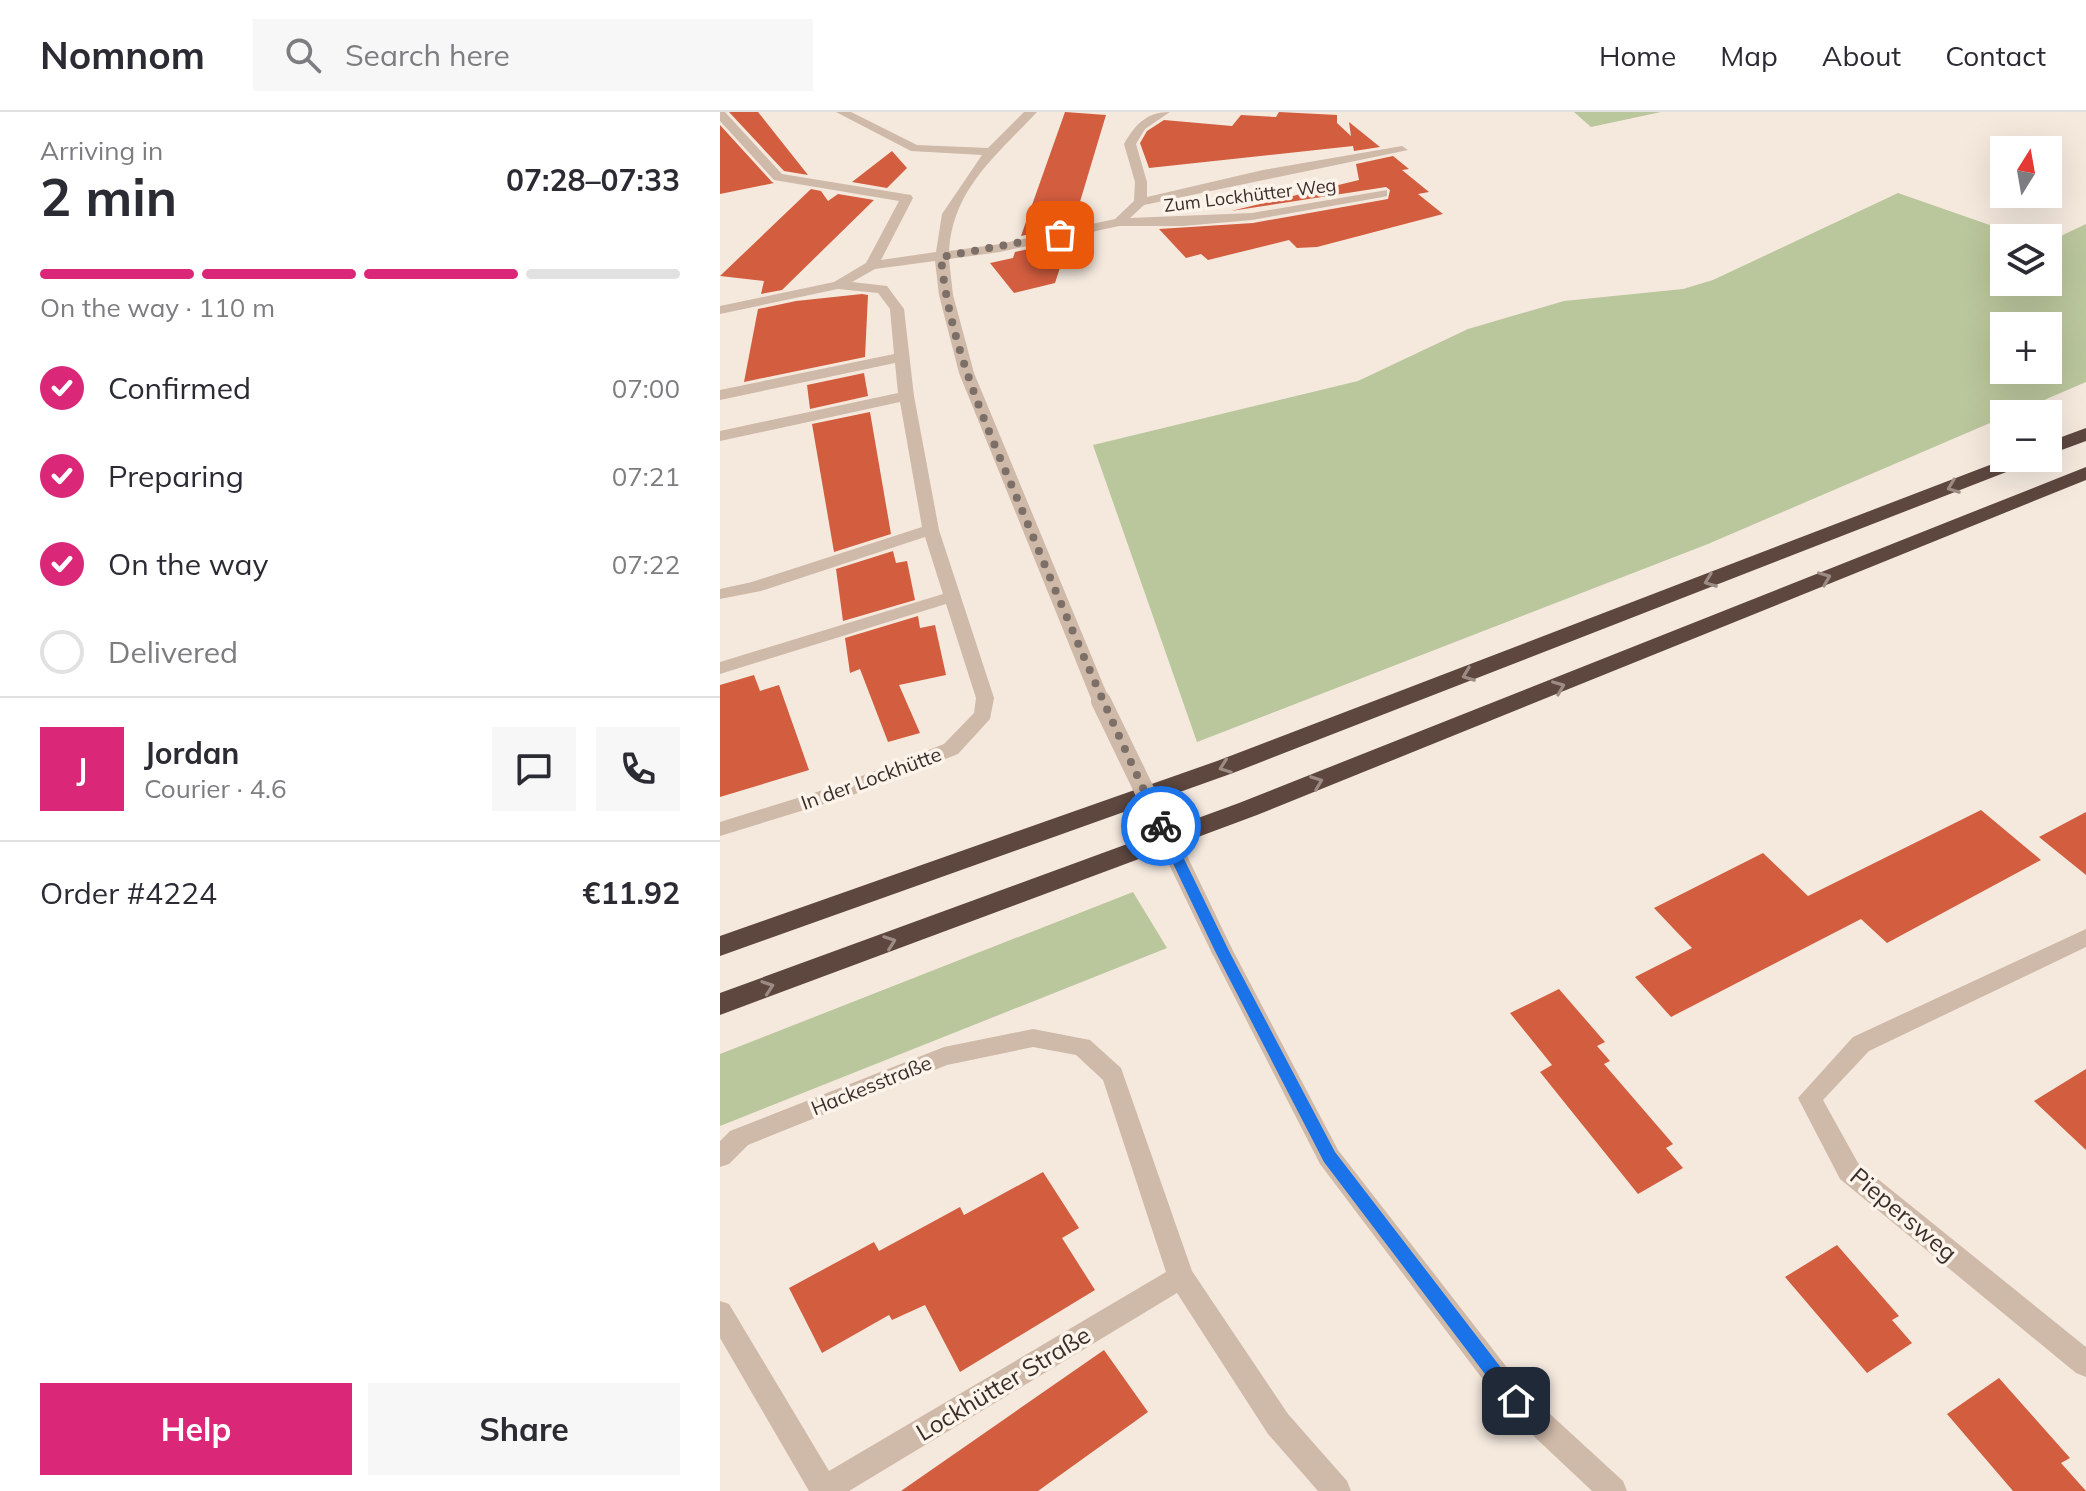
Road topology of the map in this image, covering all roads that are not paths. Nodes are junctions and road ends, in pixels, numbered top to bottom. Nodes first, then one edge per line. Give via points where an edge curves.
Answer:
1 (842, 112) edge
2 (1031, 112) edge
3 (1164, 112) edge
4 (720, 114) edge
5 (1402, 150) dead end
6 (990, 152) junction
7 (1383, 193) dead end
8 (1140, 202) junction
9 (1119, 222) junction
10 (941, 257) junction
11 (871, 265) junction
12 (838, 285) junction
13 (720, 310) edge
14 (902, 357) junction
15 (720, 395) edge
16 (906, 396) junction
17 (2086, 434) edge
18 (720, 436) edge
19 (2062, 443) edge
20 (1990, 472) edge
21 (2086, 473) edge
22 (931, 530) junction
23 (720, 594) edge
24 (954, 596) junction
25 (720, 668) edge
26 (720, 829) edge
27 (2086, 937) edge
28 (720, 946) edge
29 (720, 1004) edge
30 (720, 1157) edge
31 (1181, 1277) junction
32 (720, 1313) edge
33 (2086, 1364) edge
34 (825, 1490) edge
35 (1337, 1491) edge
36 (1613, 1491) edge

1 - 6 street via 915,148
2 - 6 street
3 - 8 street, Zum Lockhütter Weg via 1140,127 1130,144 1141,182
4 - 11 street via 778,177 907,198
5 - 8 street
6 - 10 street via 944,223
7 - 9 street, Zum Lockhütter Weg via 1217,219
8 - 9 street, Zum Lockhütter Weg
9 - 10 street, Zum Lockhütter Weg
10 - 11 street, In der Lockhütte
10 - 36 street, bridge via 955,335 998,454 1101,701 1329,1157 1516,1401
11 - 12 street, In der Lockhütte
12 - 13 street, In der Lockhütte
12 - 14 street, In der Lockhütte via 882,289 897,309
14 - 15 street
14 - 16 street, In der Lockhütte
16 - 18 street
16 - 22 street, In der Lockhütte
17 - 19 highway
20 -> 28 highway via 1225,767
29 -> 21 highway via 1248,809
22 - 23 street
22 - 24 street, In der Lockhütte
24 - 25 street
24 - 26 street, In der Lockhütte via 985,698 983,715 951,749 843,791
27 - 33 street, Piepersweg via 1861,1044 1810,1098 1849,1171
30 - 31 street, Hackesstraße via 739,1138 944,1056 1033,1038 1082,1047 1113,1075
31 - 34 street, Lockhütter Straße
31 - 35 street via 1278,1424
32 - 34 street

